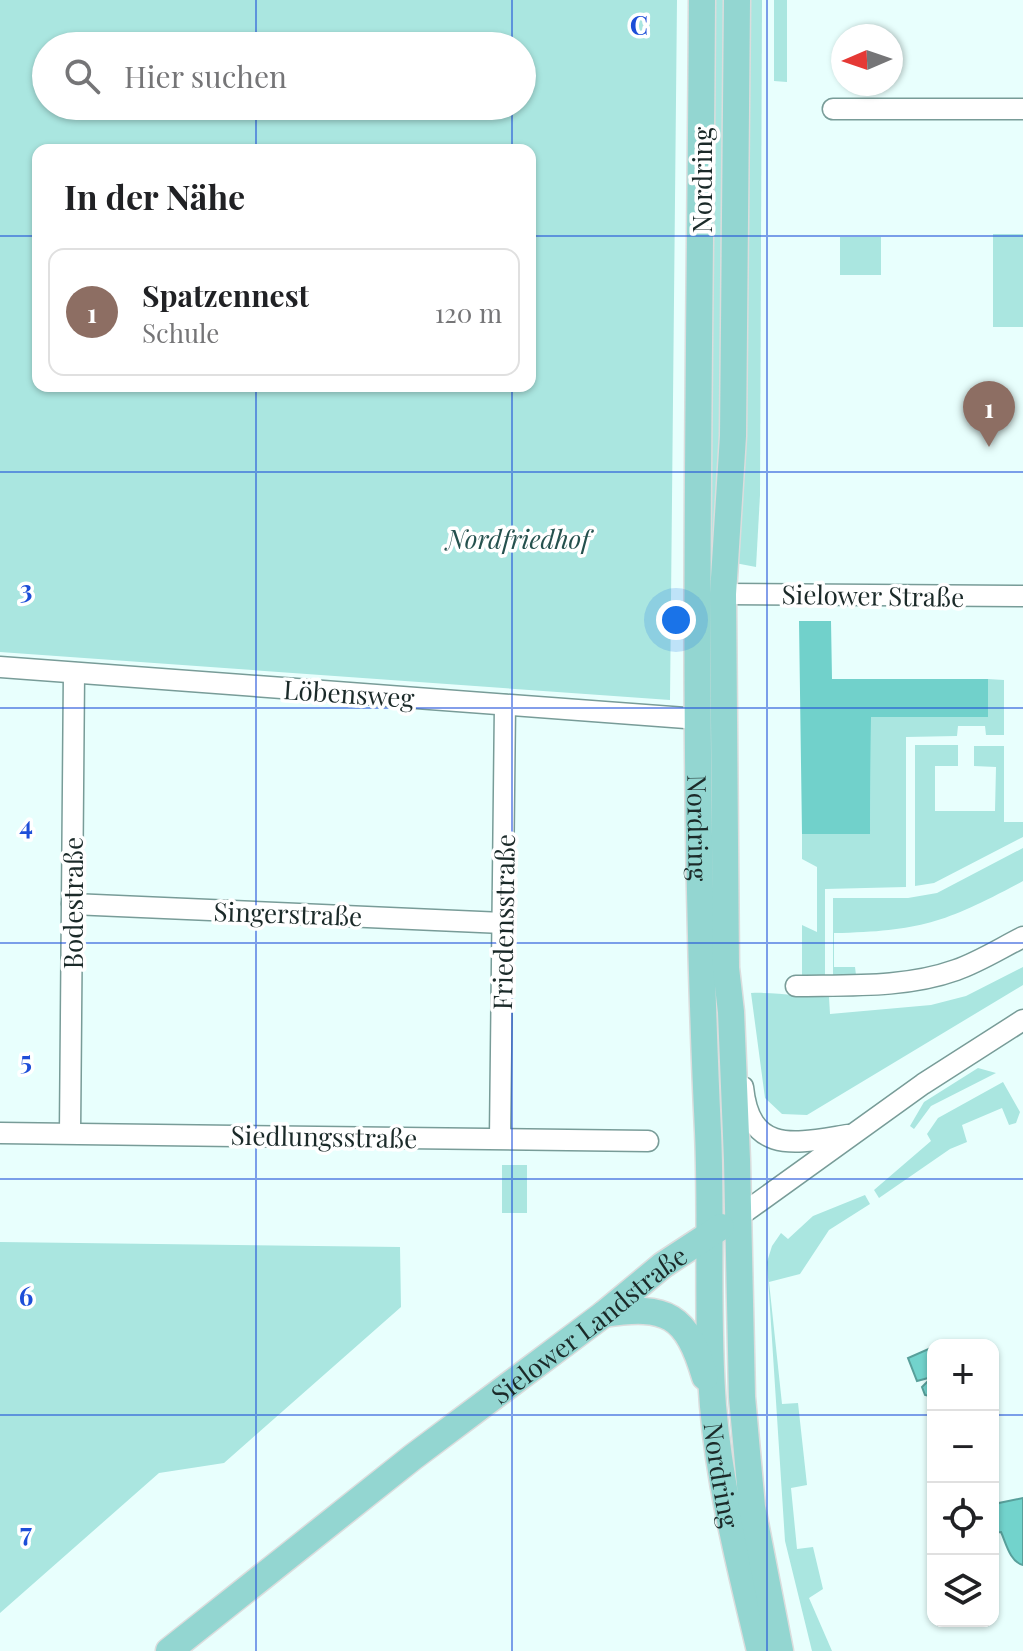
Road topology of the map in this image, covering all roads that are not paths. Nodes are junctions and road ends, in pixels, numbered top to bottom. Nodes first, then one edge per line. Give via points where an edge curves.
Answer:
1 (702, 0) edge
2 (737, 0) edge
3 (833, 109) dead end
4 (1023, 109) edge
5 (723, 594) junction
6 (1023, 596) edge
7 (0, 667) edge
8 (74, 673) junction
9 (505, 705) junction
10 (699, 719) junction
11 (72, 904) junction
12 (503, 923) junction
13 (1023, 937) edge
14 (796, 986) dead end
15 (731, 1012) junction
16 (1023, 1020) edge
17 (0, 1133) edge
18 (70, 1133) junction
19 (852, 1134) junction
20 (500, 1138) junction
21 (648, 1141) dead end
22 (738, 1217) junction
23 (711, 1235) junction
24 (604, 1314) junction
25 (713, 1404) junction
26 (169, 1651) edge
27 (760, 1651) edge
28 (780, 1651) edge

1 - 10 main road, Nordring
2 - 5 main road, Nordring via 733,436
3 - 4 street
5 - 6 street, Sielower Straße
5 - 15 main road, Nordring via 726,968
7 - 8 street, Löbensweg
8 - 9 street, Löbensweg
8 - 11 street, Bodestraße
9 - 10 street, Löbensweg
9 - 12 street, Friedensstraße
10 - 23 main road, Nordring via 701,995
11 - 12 street, Singerstraße
11 - 18 street, Bodestraße
12 - 20 street, Friedensstraße
13 - 14 street via 956,970 926,977
15 - 19 street via 745,1099 761,1134 794,1143
15 - 22 main road, Nordring
16 - 19 street, Sielower Landstraße
17 - 18 street, Siedlungsstraße
18 - 20 street, Siedlungsstraße
19 - 22 street, Sielower Landstraße
20 - 21 street, Siedlungsstraße
22 - 23 main road, Sielower Landstraße
22 - 28 main road, Nordring via 742,1397 752,1507
23 - 24 main road, Sielower Landstraße via 663,1265
23 - 25 main road, Nordring
24 - 25 main road via 644,1309 672,1316 686,1329
24 - 26 main road, Sielower Landstraße
25 - 27 main road, Nordring via 726,1510

